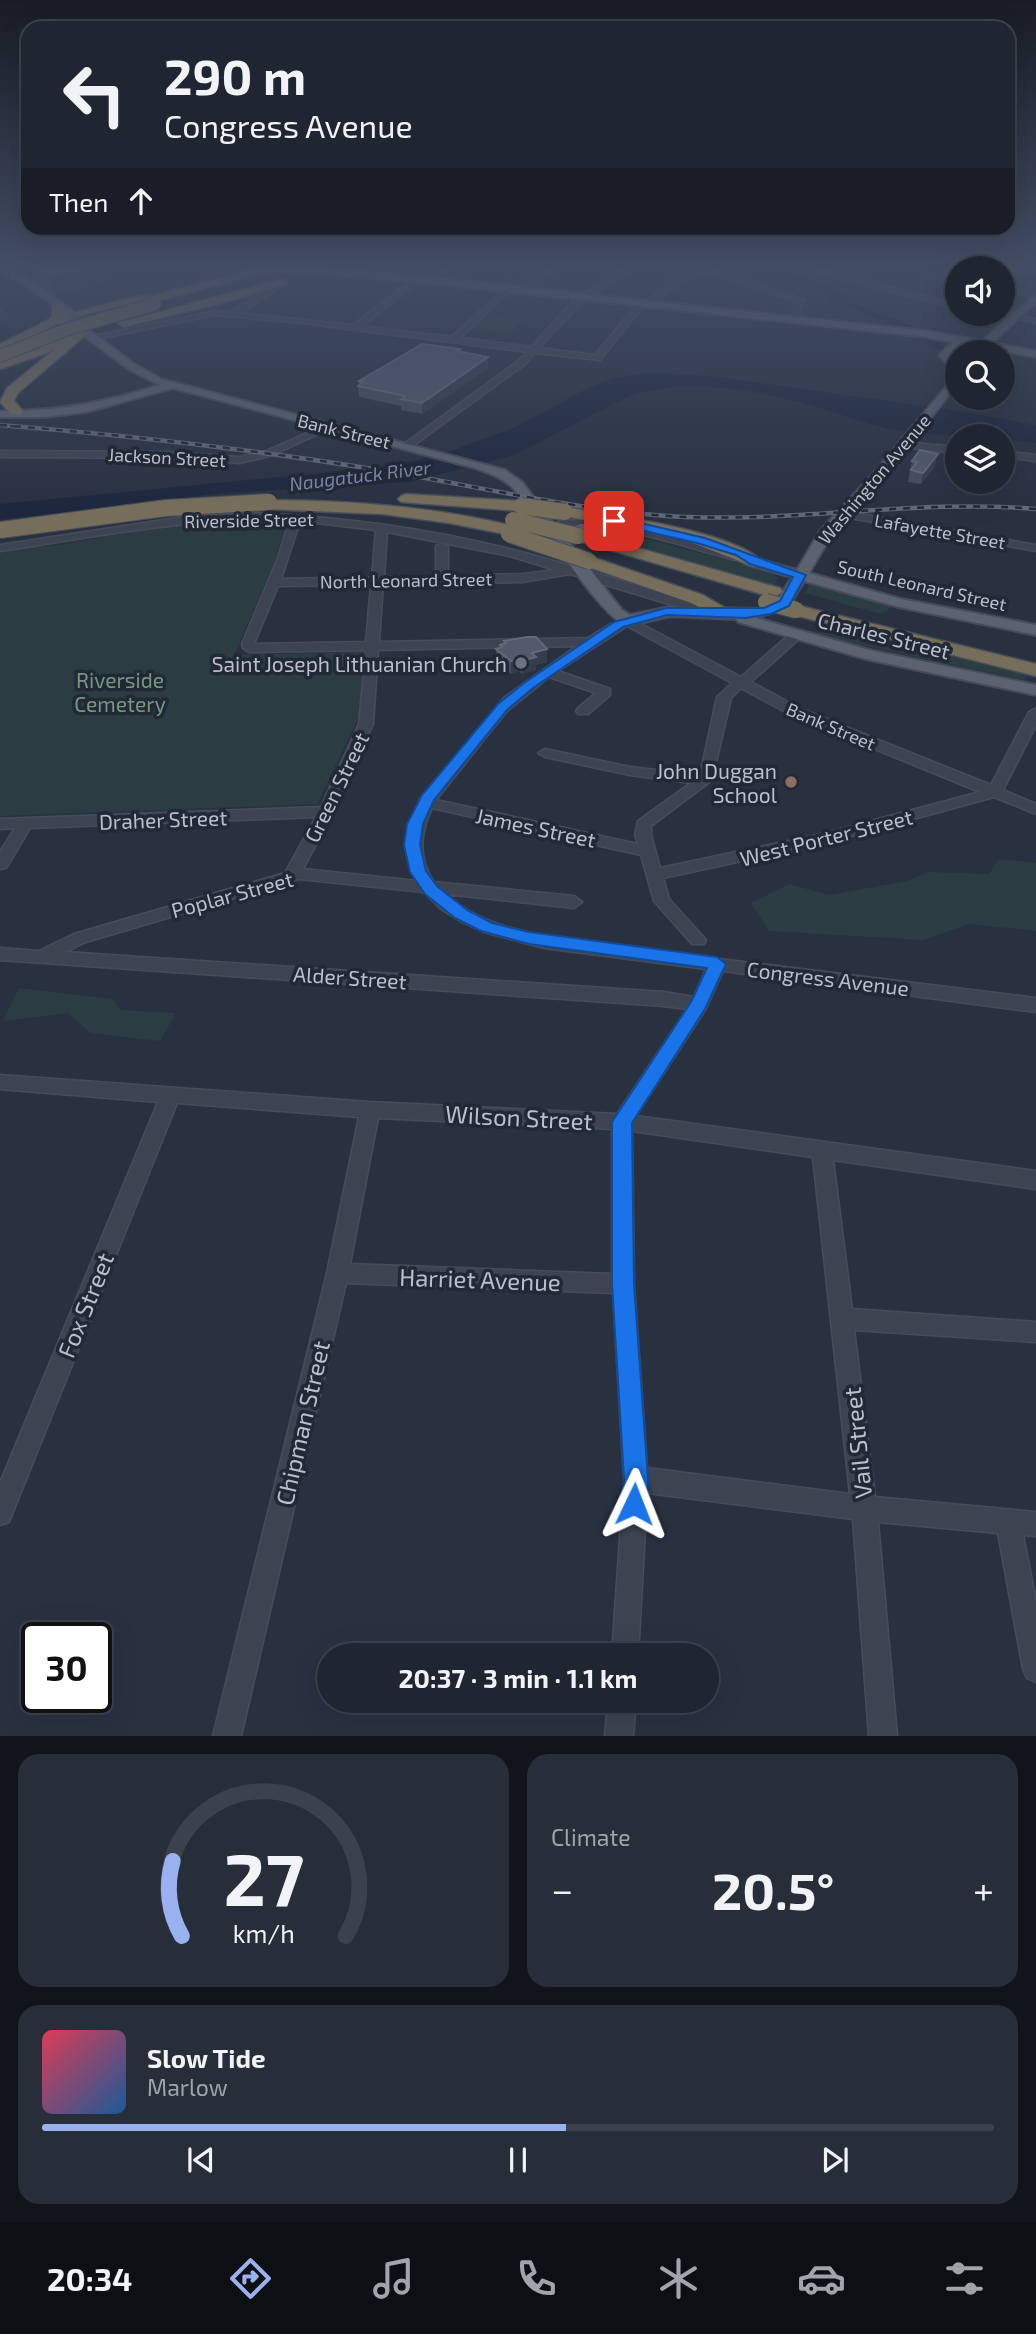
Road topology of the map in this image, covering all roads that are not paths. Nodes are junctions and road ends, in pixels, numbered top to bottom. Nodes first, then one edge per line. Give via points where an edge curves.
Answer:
1 (20, 345) edge
2 (29, 345) edge
3 (41, 345) edge
4 (52, 345) edge
5 (64, 345) edge
6 (107, 345) edge
7 (485, 345) edge
8 (539, 345) edge
9 (609, 345) edge
10 (1015, 350) edge
11 (534, 351) junction
12 (1036, 354) edge
13 (0, 357) edge
14 (0, 365) edge
15 (20, 384) junction
16 (169, 386) junction
17 (945, 393) edge
18 (0, 394) edge
19 (88, 408) junction
20 (0, 411) edge
21 (16, 411) junction
22 (328, 427) junction
23 (907, 441) junction
24 (407, 447) junction
25 (945, 448) edge
26 (0, 454) edge
27 (1015, 455) edge
28 (1036, 458) edge
29 (286, 502) junction
30 (267, 504) joint
31 (843, 514) junction
32 (107, 515) joint
33 (435, 516) joint
34 (296, 517) junction
35 (520, 522) junction
36 (549, 526) junction
37 (383, 527) junction
38 (607, 527) junction
39 (0, 530) edge
40 (446, 542) junction
41 (0, 546) edge
42 (1036, 548) edge
43 (814, 552) junction
44 (579, 556) junction
45 (535, 559) junction
46 (759, 563) junction
47 (800, 575) junction
48 (538, 576) junction
49 (442, 580) junction
50 (379, 581) junction
51 (274, 583) junction
52 (799, 605) junction
53 (725, 613) junction
54 (628, 621) junction
55 (1036, 630) edge
56 (796, 635) junction
57 (591, 642) junction
58 (374, 647) junction
59 (1036, 657) edge
60 (1036, 670) edge
61 (548, 672) junction
62 (740, 683) junction
63 (1036, 690) edge
64 (583, 711) dead end
65 (1036, 712) edge
66 (545, 753) dead end
67 (705, 780) junction
68 (995, 792) junction
69 (425, 802) junction
70 (1036, 809) edge
71 (326, 813) junction
72 (0, 824) edge
73 (25, 824) junction
74 (648, 851) junction
75 (0, 864) edge
76 (654, 874) junction
77 (292, 875) junction
78 (428, 887) junction
79 (574, 902) dead end
80 (698, 940) dead end
81 (0, 954) edge
82 (43, 956) junction
83 (717, 964) junction
84 (699, 1005) junction
85 (1036, 1005) edge
86 (0, 1082) edge
87 (170, 1096) junction
88 (370, 1110) junction
89 (622, 1122) junction
90 (822, 1151) junction
91 (1036, 1180) edge
92 (338, 1273) junction
93 (623, 1284) junction
94 (843, 1319) junction
95 (1036, 1332) edge
96 (636, 1479) junction
97 (864, 1508) junction
98 (0, 1513) edge
99 (1008, 1521) junction
100 (1036, 1524) edge
101 (626, 1643) edge
102 (1036, 1669) edge
103 (621, 1713) edge
104 (227, 1735) edge
105 (619, 1735) edge
106 (883, 1735) edge

1 - 13 highway
2 - 13 highway, bridge
3 - 13 highway, bridge
4 - 14 highway
5 - 15 highway
6 - 16 main road, Bank Street via 132,367
7 - 11 street
8 - 11 street
9 - 11 street via 598,358
10 - 12 main road
11 - 24 street
15 - 18 highway
15 - 21 highway via 7,399
16 - 19 main road
16 - 22 main road, Bank Street
17 - 23 main road, Washington Avenue
19 - 20 main road via 54,414
19 - 21 main road
20 - 21 main road
22 - 24 main road, Bank Street
22 - 26 street, Jackson Street via 269,453 240,460
23 - 25 street
23 - 31 main road, Washington Avenue
24 - 35 main road, Bank Street via 484,466 509,478
27 - 28 street
29 - 35 highway via 404,505
29 - 35 highway via 372,498
29 - 39 highway, bridge via 166,508
30 - 32 highway, bridge
30 - 33 highway
31 - 42 street, Lafayette Street
31 - 43 main road, Washington Avenue
32 - 39 highway, bridge
33 - 35 highway
34 - 37 street, Riverside Street
34 - 41 street, Riverside Street via 189,519
34 - 51 street
35 - 36 main road, Bank Street
35 - 36 street, Riverside Street
35 - 40 street, Riverside Street via 496,543
35 - 44 highway, bridge
35 - 44 highway, bridge
35 - 46 highway, bridge via 565,512 672,533
36 - 38 street
36 - 44 main road, Bank Street
37 - 40 street, Riverside Street
37 - 50 street, Green Street
38 - 44 main road via 565,533
38 - 46 street
40 - 45 street, Riverside Street
40 - 49 street
43 - 46 main road via 794,561
43 - 47 main road, Washington Avenue
44 - 45 street, Riverside Street
44 - 48 street, North Leonard Street via 558,572
44 - 52 highway, bridge
44 - 53 highway
44 - 54 main road, Bank Street
45 - 48 street via 544,566
46 - 47 main road, South Leonard Street
47 - 53 main road, Washington Avenue via 779,607 757,614
47 - 55 main road, South Leonard Street via 899,603
48 - 49 street, North Leonard Street
49 - 50 street, North Leonard Street
50 - 51 street, North Leonard Street
50 - 58 street, Green Street
51 - 58 street via 249,648
52 - 59 highway
52 - 60 highway
53 - 54 main road, Congress Avenue via 666,612
53 - 56 main road, Charles Street
54 - 57 street, Congress Avenue
54 - 62 street, Bank Street
56 - 62 street
56 - 63 main road, Charles Street
57 - 58 street
57 - 61 street, Congress Avenue
58 - 71 street, Green Street via 366,724
61 - 64 street via 605,692
61 - 69 street, Congress Avenue via 503,707
62 - 67 street via 722,700
62 - 68 street, Bank Street via 801,714
65 - 68 street
66 - 67 street via 629,771
67 - 74 street via 644,823
68 - 70 street, Bank Street
68 - 76 street, West Porter Street via 749,858
69 - 74 street, James Street
69 - 78 street, Congress Avenue via 412,845 416,866
71 - 73 street, Draher Street
71 - 77 street, Green Street
72 - 73 street, Draher Street
73 - 75 street
74 - 76 street
76 - 80 street via 666,906
77 - 78 street, Poplar Street
77 - 82 street, Poplar Street via 80,938
78 - 79 street, Poplar Street
78 - 83 street, Congress Avenue via 461,914 507,933
81 - 82 street, Alder Street
82 - 84 street, Alder Street
83 - 84 street
83 - 85 street, Congress Avenue
84 - 89 street
86 - 87 street, Wilson Street
87 - 88 street, Wilson Street
87 - 98 street, Fox Street
88 - 89 street, Wilson Street
88 - 92 street, Chipman Street
89 - 90 street, Wilson Street
89 - 93 street
90 - 91 street, Wilson Street
90 - 94 street, Vail Street
92 - 93 street, Harriet Avenue
92 - 104 street, Chipman Street
93 - 96 street
94 - 95 street
94 - 97 street, Vail Street
96 - 97 street
96 - 101 street
97 - 99 street
97 - 106 street, Vail Street
99 - 100 street
99 - 102 street
103 - 105 street

